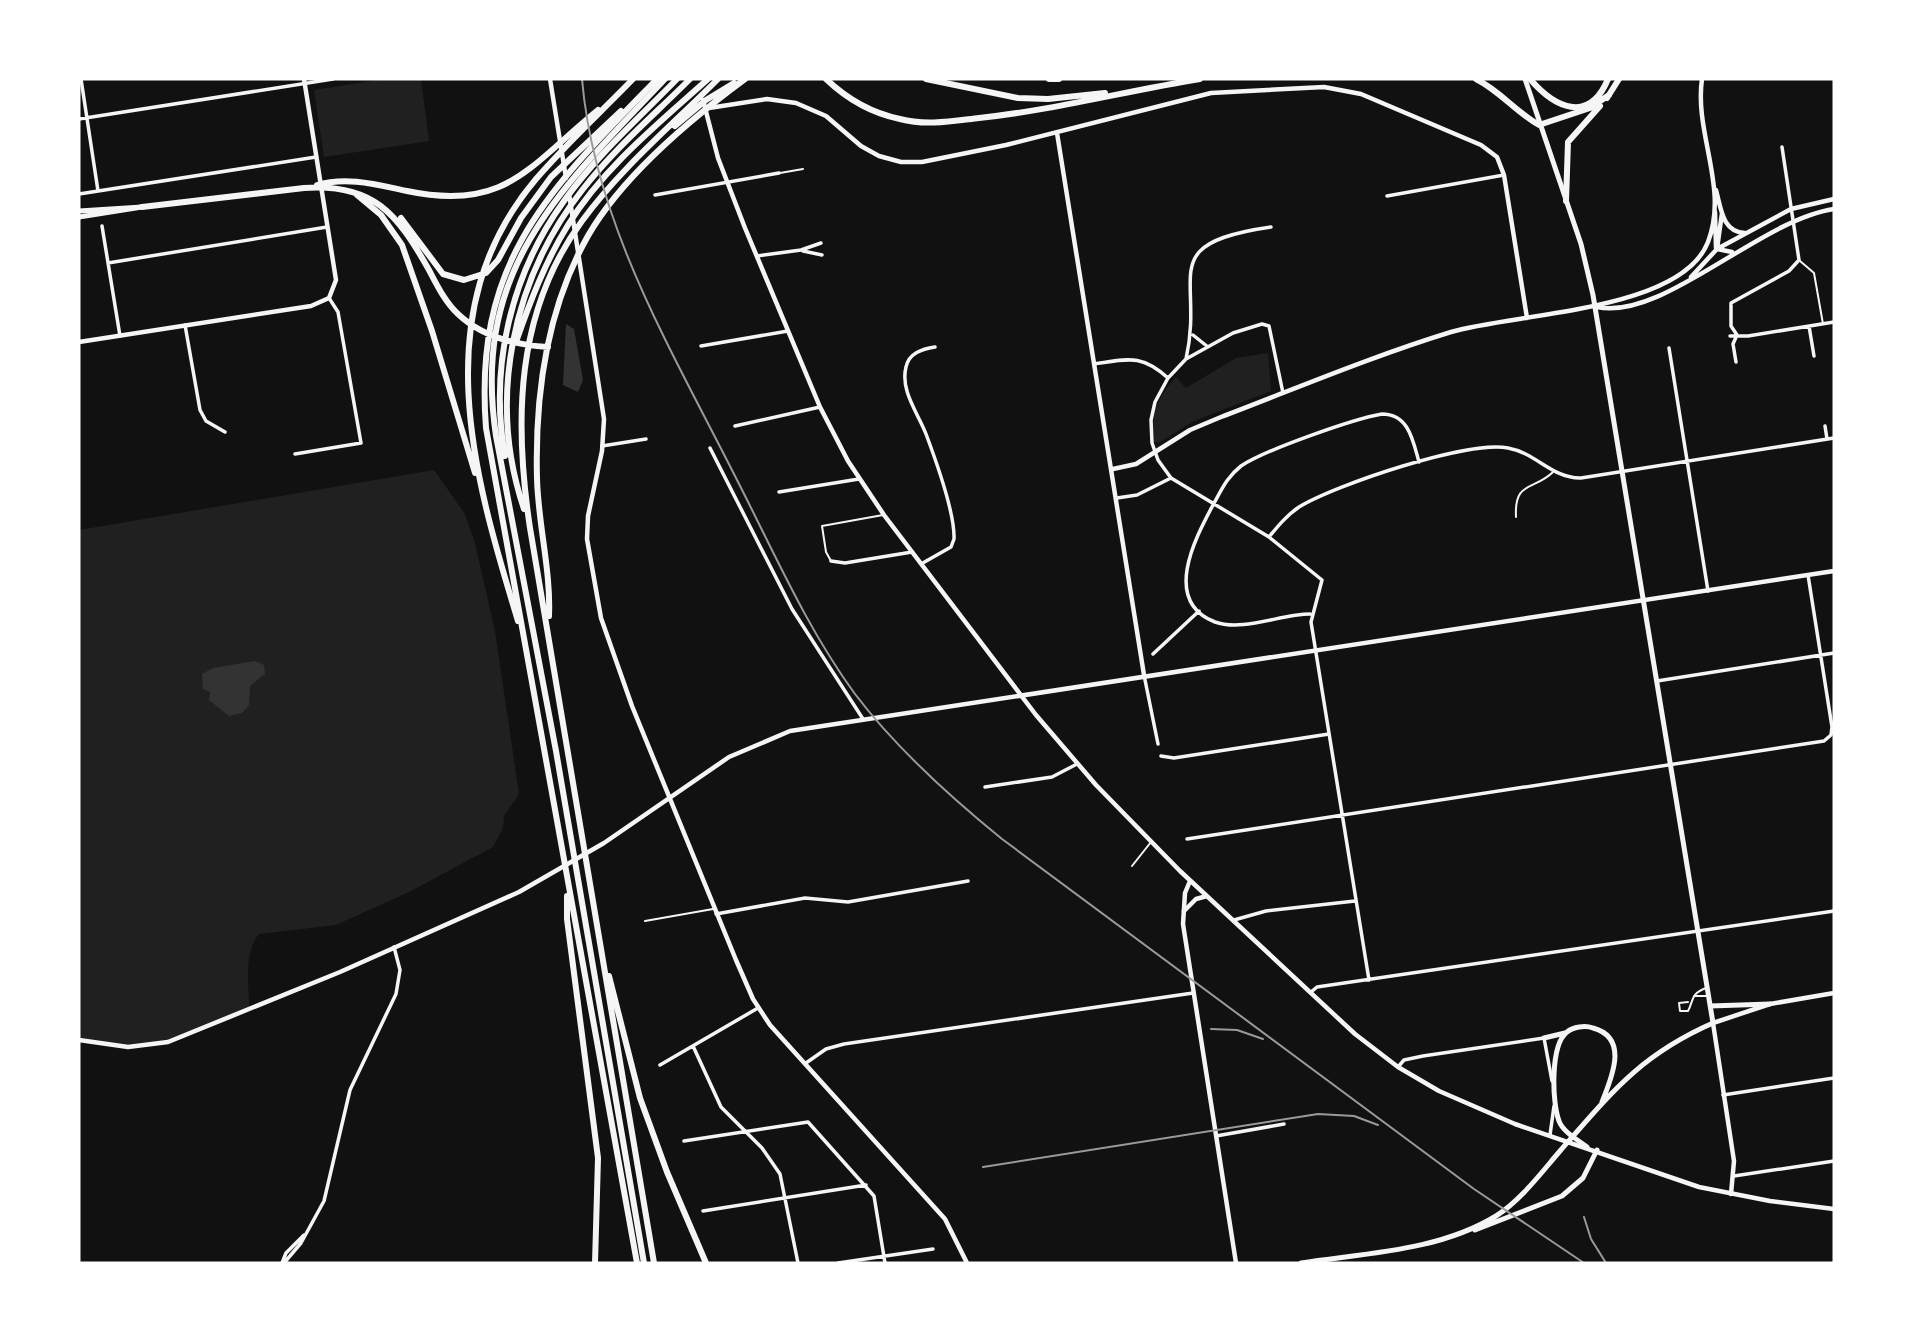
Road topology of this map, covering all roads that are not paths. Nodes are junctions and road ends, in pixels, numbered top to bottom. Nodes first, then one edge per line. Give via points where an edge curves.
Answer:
1 (81, 79) edge
2 (333, 79) edge
3 (550, 79) edge
4 (633, 79) edge
5 (657, 79) edge
6 (665, 79) edge
7 (677, 79) edge
8 (690, 79) edge
9 (698, 79) edge
10 (708, 79) edge
11 (718, 79) edge
12 (745, 79) edge
13 (826, 79) edge
14 (926, 79) edge
15 (1049, 79) edge
16 (1059, 79) edge
17 (1200, 79) edge
18 (1476, 79) edge
19 (1527, 79) edge
20 (1608, 79) edge
21 (1619, 79) edge
22 (1702, 79) edge
23 (304, 81) edge
24 (1131, 90) junction
25 (621, 91) junction
26 (1609, 95) junction
27 (635, 101) junction
28 (705, 109) junction
29 (87, 117) junction
30 (79, 118) edge
31 (1539, 124) junction
32 (1057, 133) junction
33 (652, 145) junction
34 (1782, 147) dead end
35 (316, 157) junction
36 (803, 169) dead end
37 (779, 173) joint
38 (1504, 175) junction
39 (727, 183) junction
40 (1715, 186) junction
41 (304, 188) junction
42 (342, 188) junction
43 (98, 191) junction
44 (79, 194) edge
45 (656, 195) dead end
46 (1387, 196) dead end
47 (1834, 200) edge
48 (1566, 201) junction
49 (382, 206) junction
50 (142, 207) junction
51 (1714, 208) junction
52 (1791, 209) junction
53 (1834, 209) edge
54 (79, 211) edge
55 (1722, 214) junction
56 (79, 217) edge
57 (1792, 220) junction
58 (103, 226) dead end
59 (327, 227) junction
60 (1272, 227) dead end
61 (1751, 231) junction
62 (821, 243) dead end
63 (801, 250) junction
64 (1714, 252) junction
65 (1736, 252) junction
66 (822, 255) dead end
67 (757, 256) junction
68 (1799, 260) junction
69 (108, 263) junction
70 (1695, 263) junction
71 (508, 275) junction
72 (1685, 282) junction
73 (520, 294) junction
74 (329, 298) junction
75 (1595, 307) junction
76 (1527, 318) junction
77 (1834, 322) edge
78 (1823, 324) junction
79 (185, 325) junction
80 (1809, 326) junction
81 (788, 331) junction
82 (1192, 335) junction
83 (1737, 335) junction
84 (120, 336) junction
85 (1730, 336) dead end
86 (79, 342) edge
87 (516, 342) junction
88 (701, 346) dead end
89 (935, 346) dead end
90 (548, 347) junction
91 (1208, 347) junction
92 (1670, 348) dead end
93 (1814, 356) dead end
94 (1186, 359) junction
95 (1736, 362) dead end
96 (1094, 365) junction
97 (1168, 378) junction
98 (1283, 393) junction
99 (820, 407) junction
100 (735, 426) dead end
101 (1825, 426) dead end
102 (225, 432) dead end
103 (1834, 438) edge
104 (646, 439) dead end
105 (1827, 439) junction
106 (602, 446) junction
107 (710, 448) dead end
108 (295, 454) dead end
109 (1156, 454) junction
110 (1419, 462) junction
111 (1688, 462) junction
112 (1113, 469) junction
113 (1553, 471) junction
114 (1621, 472) junction
115 (1171, 478) junction
116 (859, 479) junction
117 (779, 492) dead end
118 (1117, 498) junction
119 (1215, 503) junction
120 (884, 515) junction
121 (1516, 517) dead end
122 (515, 527) junction
123 (530, 528) junction
124 (1269, 537) junction
125 (497, 544) junction
126 (912, 552) junction
127 (831, 561) joint
128 (922, 564) junction
129 (1834, 571) edge
130 (1808, 575) junction
131 (1708, 591) junction
132 (1643, 601) junction
133 (1199, 611) junction
134 (1310, 614) junction
135 (548, 628) junction
136 (524, 639) junction
137 (1315, 650) junction
138 (1834, 653) edge
139 (1153, 654) dead end
140 (1821, 654) junction
141 (1144, 675) junction
142 (1655, 682) junction
143 (1022, 695) junction
144 (864, 721) junction
145 (1329, 734) junction
146 (1158, 744) dead end
147 (1161, 756) dead end
148 (1077, 764) junction
149 (1669, 766) junction
150 (985, 787) dead end
151 (669, 796) junction
152 (1342, 816) junction
153 (1187, 839) dead end
154 (1151, 841) junction
155 (1132, 866) dead end
156 (968, 881) dead end
157 (1190, 881) junction
158 (1207, 896) junction
159 (569, 898) junction
160 (1355, 901) junction
161 (715, 911) junction
162 (1184, 911) junction
163 (1834, 911) edge
164 (645, 921) dead end
165 (1233, 921) junction
166 (1697, 932) junction
167 (394, 947) junction
168 (605, 968) junction
169 (1369, 980) junction
170 (1707, 988) junction
171 (1311, 992) junction
172 (1194, 993) junction
173 (1834, 993) edge
174 (1708, 995) junction
175 (1694, 996) junction
176 (1688, 1002) dead end
177 (1770, 1004) junction
178 (1710, 1006) junction
179 (758, 1008) junction
180 (1713, 1023) junction
181 (1567, 1032) junction
182 (1544, 1038) junction
183 (79, 1040) edge
184 (693, 1046) junction
185 (806, 1063) junction
186 (660, 1065) dead end
187 (1398, 1067) junction
188 (1834, 1078) edge
189 (1723, 1095) junction
190 (1555, 1099) junction
191 (1601, 1105) junction
192 (1283, 1124) dead end
193 (747, 1133) junction
194 (1549, 1135) junction
195 (1216, 1136) junction
196 (684, 1141) dead end
197 (1587, 1147) junction
198 (1597, 1150) junction
199 (1834, 1161) edge
200 (1734, 1176) junction
201 (866, 1185) junction
202 (1731, 1194) junction
203 (787, 1198) junction
204 (1834, 1209) edge
205 (703, 1211) dead end
206 (1459, 1235) junction
207 (933, 1249) dead end
208 (638, 1252) junction
209 (884, 1256) junction
210 (653, 1259) edge
211 (283, 1263) edge
212 (594, 1263) edge
213 (637, 1263) edge
214 (644, 1263) edge
215 (706, 1263) edge
216 (798, 1263) edge
217 (838, 1263) edge
218 (885, 1263) edge
219 (967, 1263) edge
220 (1236, 1263) edge
221 (1301, 1263) edge

1 - 29 street
2 - 23 street
3 - 106 main road via 604,419
4 - 25 highway
5 - 27 highway
6 - 71 highway via 558,194
7 - 73 highway via 564,200 539,241
8 - 73 highway via 584,188
9 - 28 main road
10 - 87 highway via 650,131 587,198 553,250
11 - 33 highway
12 - 33 highway via 706,100
12 - 90 highway via 688,125 609,205 570,272
13 - 24 highway via 876,112 931,123 1024,113
14 - 24 highway via 1040,100
15 - 16 highway
17 - 24 highway
18 - 31 highway
19 - 20 highway via 1549,100 1569,107 1591,101
19 - 31 main road
21 - 26 highway
22 - 40 main road
23 - 29 street
23 - 35 main road
25 - 41 highway via 521,177 487,192 444,197 348,181
25 - 125 highway via 536,179 493,249 476,297 466,381 471,437
26 - 31 highway via 1590,108
26 - 48 highway via 1568,142
27 - 49 highway via 551,177 493,268 470,279 455,278 436,267 404,221
27 - 71 highway via 547,197 520,238
28 - 32 main road via 766,99 796,103 826,116 866,149 910,162 937,161
28 - 39 main road
29 - 30 street
29 - 43 street
31 - 48 main road
32 - 38 main road via 1211,93 1324,87 1361,94 1471,141 1494,154
32 - 96 main road
33 - 123 highway via 611,186 571,238 545,290 529,340 519,435
34 - 52 street
35 - 43 street
35 - 59 main road
36 - 37 lane
37 - 39 street
38 - 46 street
38 - 76 main road
39 - 45 street
39 - 67 main road
40 - 51 main road
40 - 55 main road
41 - 42 highway
41 - 50 highway
42 - 49 highway
42 - 125 highway via 360,196 381,215 402,245
43 - 44 street
47 - 52 main road
48 - 75 main road
49 - 87 highway via 400,223 439,289 468,323
50 - 54 main road
50 - 56 main road
51 - 64 main road
51 - 70 main road via 1708,242
52 - 57 street
52 - 61 main road
53 - 57 main road
55 - 61 main road via 1732,230
55 - 64 main road
57 - 65 main road
57 - 68 street
58 - 69 street
59 - 69 street
59 - 74 main road via 336,280
60 - 82 street via 1224,235 1201,249 1188,278
61 - 64 main road
62 - 63 street
63 - 66 street
63 - 67 street
64 - 65 main road
64 - 70 main road
64 - 72 main road
65 - 72 main road
67 - 81 main road
68 - 78 lane via 1814,273
68 - 83 street via 1771,282 1736,298 1729,310
69 - 84 street
70 - 75 main road via 1655,287
71 - 122 highway via 491,388
71 - 136 highway via 491,316 483,390
72 - 75 main road via 1652,299 1609,309
73 - 122 highway via 503,350 500,388 502,444
73 - 123 highway via 507,400 517,490
74 - 79 main road via 311,306
74 - 108 street via 338,312 361,443
75 - 76 main road
75 - 114 main road
76 - 98 main road via 1451,332
77 - 78 street
78 - 80 street
79 - 84 main road
79 - 102 street via 200,411 206,421
80 - 83 street
80 - 93 street
81 - 88 street
81 - 99 main road
82 - 91 street
82 - 94 street
83 - 85 street
83 - 95 street via 1733,344
84 - 86 main road
87 - 90 highway
89 - 128 street via 911,357 905,380 929,441 954,539 951,547
90 - 135 highway via 538,438
91 - 94 street
91 - 98 street via 1233,333 1267,325
92 - 111 street
94 - 97 street
96 - 97 street via 1142,360
96 - 112 main road
97 - 109 street via 1151,420
98 - 109 main road via 1190,430
99 - 100 street
99 - 116 main road
101 - 105 street
103 - 105 street
104 - 106 street
105 - 111 street
106 - 151 main road via 588,516 590,568 612,654
107 - 144 street via 792,609
109 - 112 main road
109 - 115 street
110 - 113 street via 1464,449 1500,447 1523,452
110 - 119 street via 1405,424 1396,416 1382,414 1248,462 1228,477
110 - 124 street via 1300,507
111 - 114 street
111 - 131 street
112 - 118 main road
113 - 114 street via 1581,478
113 - 121 lane via 1522,490
114 - 132 main road
115 - 118 street via 1137,495
115 - 119 street
116 - 117 street
116 - 120 main road
118 - 141 main road
119 - 124 street
119 - 133 street via 1186,570 1190,597
120 - 126 main road
120 - 127 lane via 822,526 825,552
122 - 208 highway
123 - 135 highway
124 - 134 street via 1323,582
125 - 136 highway
126 - 127 street via 845,563
126 - 128 main road
128 - 143 main road
129 - 130 main road
130 - 131 main road
130 - 140 street
131 - 132 main road
132 - 137 main road
132 - 142 main road
133 - 134 street via 1227,624
133 - 139 street
134 - 137 street
135 - 168 highway
136 - 159 highway
137 - 141 main road
137 - 145 street
138 - 140 street
140 - 142 street
140 - 149 street via 1830,737
141 - 143 main road
141 - 146 street
142 - 149 main road
143 - 144 main road
143 - 148 main road
144 - 151 main road via 765,739
145 - 147 street via 1174,758
145 - 152 street
148 - 150 street via 1052,777
148 - 154 main road
149 - 152 street
149 - 166 main road
151 - 161 main road
151 - 167 main road via 577,859 510,896
152 - 153 street
152 - 160 street
154 - 155 lane
154 - 157 main road
156 - 161 street via 848,902 805,898
157 - 158 main road
157 - 162 main road
158 - 162 main road
158 - 165 main road
159 - 208 highway
159 - 212 highway via 598,1158
160 - 165 street via 1266,911
160 - 169 street
161 - 164 lane
161 - 179 main road
162 - 172 main road
163 - 166 street
165 - 171 main road
166 - 169 street
166 - 170 main road
167 - 183 main road via 183,1038 142,1047
167 - 211 street via 398,989 350,1090 327,1192 304,1236
168 - 210 highway
168 - 215 highway via 614,987 640,1098
169 - 171 street via 1317,987
170 - 174 main road
170 - 175 lane
171 - 187 main road
172 - 185 street via 844,1044 826,1049
172 - 195 main road
173 - 177 main road
174 - 175 lane
174 - 178 main road
175 - 176 lane
177 - 178 main road
177 - 180 main road
178 - 180 main road
179 - 184 street
179 - 185 main road
180 - 189 main road
180 - 191 main road via 1648,1058
181 - 182 main road
181 - 190 main road via 1556,1048
181 - 191 main road via 1595,1028 1612,1042 1616,1063
182 - 187 street via 1423,1056 1404,1060
182 - 190 street
184 - 186 street
184 - 193 street via 721,1107
185 - 219 main road via 944,1219
187 - 194 main road via 1467,1105
188 - 189 street
189 - 200 main road
190 - 194 street
190 - 197 main road via 1564,1129
191 - 206 main road via 1517,1199
192 - 195 street
193 - 196 street
193 - 201 street via 808,1122
193 - 203 street via 774,1163
194 - 197 main road
195 - 220 main road
197 - 198 main road
198 - 202 main road via 1671,1178
198 - 206 main road via 1583,1178 1562,1196
199 - 200 street
200 - 202 main road
201 - 203 street
201 - 209 street via 874,1196
202 - 204 main road
203 - 205 street
203 - 216 street
206 - 221 main road
207 - 209 street
208 - 213 highway
208 - 214 highway
209 - 217 street
209 - 218 street

